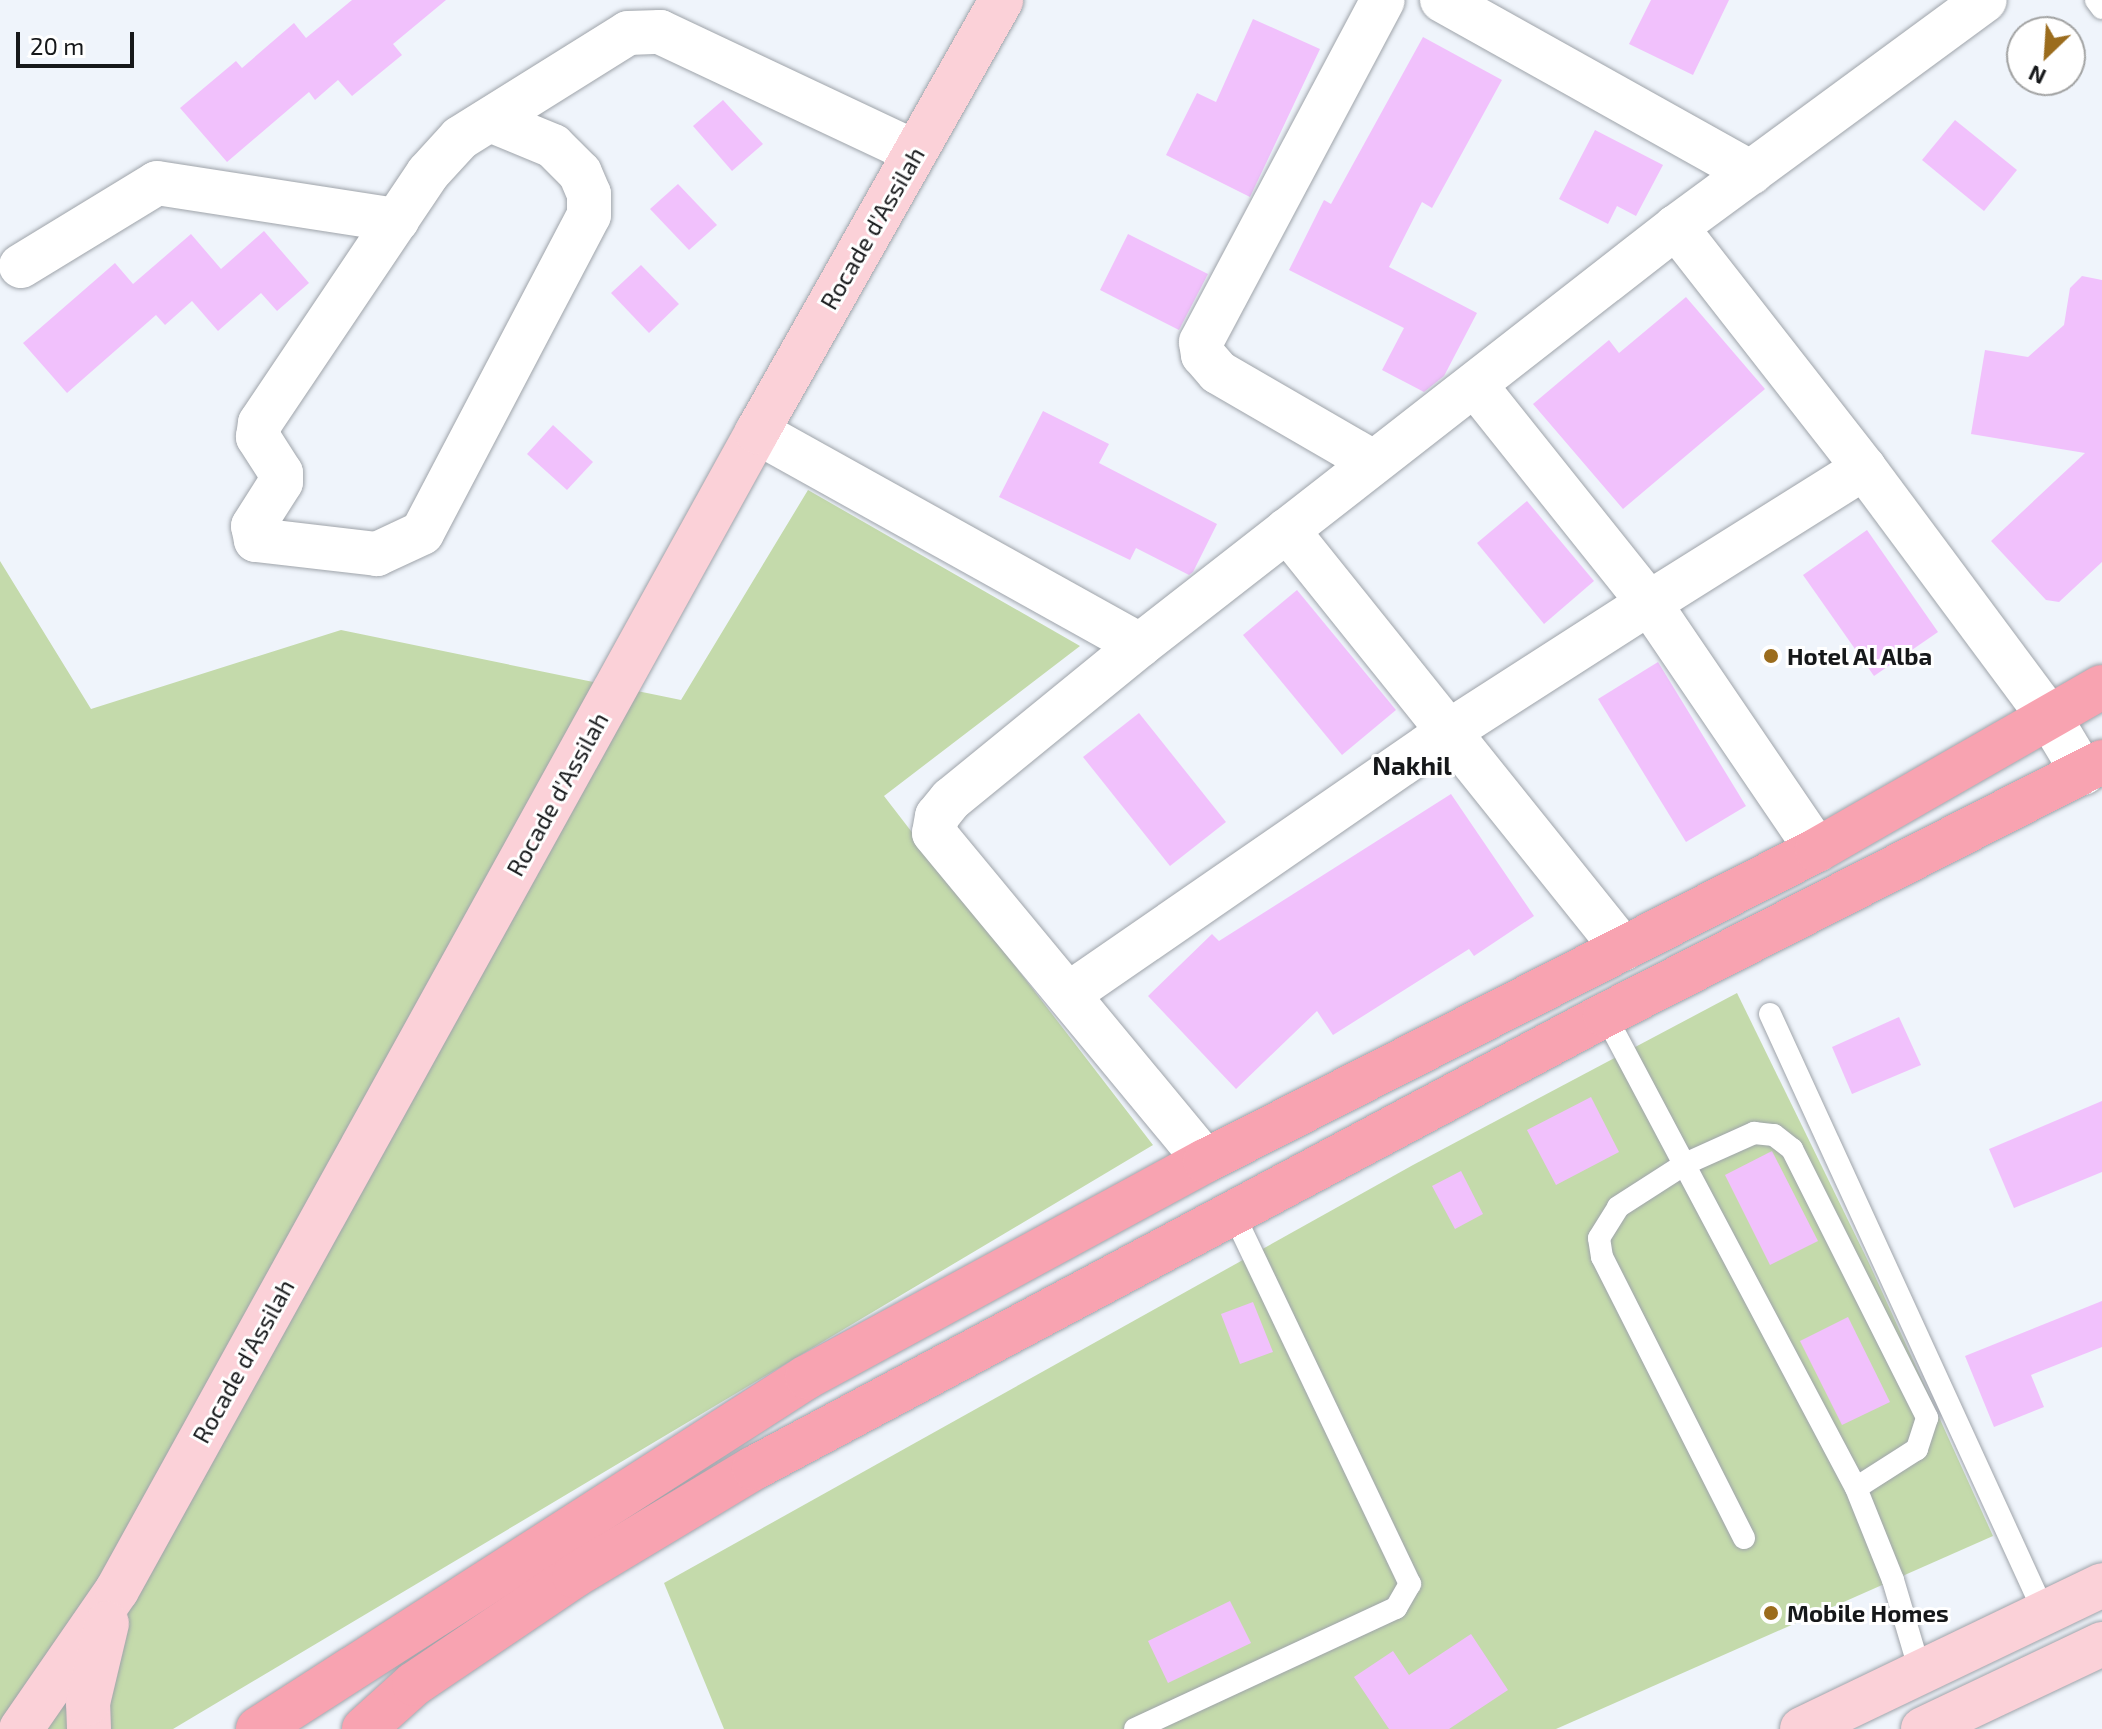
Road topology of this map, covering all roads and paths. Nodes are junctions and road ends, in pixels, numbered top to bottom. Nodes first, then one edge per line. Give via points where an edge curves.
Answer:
1 (1001, 0) edge
2 (1383, 0) edge
3 (1442, 0) edge
4 (1985, 0) edge
5 (2096, 0) edge
6 (2102, 8) edge
7 (490, 120) junction
8 (915, 152) junction
9 (1751, 173) junction
10 (397, 220) junction
11 (1676, 227) junction
12 (21, 266) dead end
13 (1475, 385) junction
14 (757, 432) junction
15 (1373, 462) junction
16 (1864, 468) junction
17 (1287, 530) junction
18 (1649, 603) junction
19 (1140, 645) junction
20 (2102, 687) edge
21 (2050, 718) junction
22 (1448, 732) junction
23 (2093, 767) edge
24 (1817, 850) junction
25 (1623, 949) junction
26 (1070, 993) junction
27 (1770, 1014) dead end
28 (1605, 1015) junction
29 (1205, 1161) junction
30 (1685, 1164) junction
31 (1234, 1215) junction
32 (1856, 1488) junction
33 (1744, 1538) dead end
34 (2102, 1585) edge
35 (117, 1590) junction
36 (2045, 1614) junction
37 (2102, 1644) edge
38 (1920, 1671) junction
39 (21, 1729) edge
40 (89, 1729) edge
41 (258, 1729) edge
42 (364, 1729) edge
43 (1135, 1729) edge
44 (1802, 1729) edge
45 (1923, 1729) edge

1 - 8 street, Rocade d'Assilah
2 - 15 street via 1201,342 1203,355 1218,372
3 - 9 street
4 - 9 street
5 - 6 lane
7 - 8 street via 639,29 660,32
7 - 10 street via 442,154
7 - 10 street via 562,155 580,173 589,194 589,215 422,533 377,554 256,540 253,526 281,482 281,473 258,437 260,423
8 - 14 street, Rocade d'Assilah
9 - 11 street
10 - 12 street via 157,183
11 - 13 street
11 - 16 street
13 - 15 street
13 - 18 street
14 - 19 street
14 - 35 street, Rocade d'Assilah
15 - 17 street
16 - 18 street
16 - 21 street
17 - 19 street
17 - 22 street
18 - 22 street
18 - 24 street
19 - 26 street via 951,799 934,823 938,841
20 - 21 main road
21 - 23 street
21 - 24 main road
22 - 25 street
22 - 26 street
23 - 28 main road
24 - 25 main road
25 - 29 main road
26 - 29 street
27 - 36 lane
28 - 30 lane
28 - 31 main road
29 - 41 main road via 807,1377
30 - 32 lane
30 - 32 lane via 1754,1133 1774,1135 1792,1149 1927,1418 1917,1449
30 - 33 lane via 1618,1207 1599,1238 1602,1257
31 - 42 main road via 754,1468 549,1593 414,1684
31 - 43 lane via 1410,1584 1396,1608
32 - 38 lane via 1893,1580
34 - 36 street
35 - 39 street, Rocade d'Assilah
35 - 40 street, Rocade d'Assilah via 99,1646
36 - 38 street
37 - 45 street
38 - 44 street

